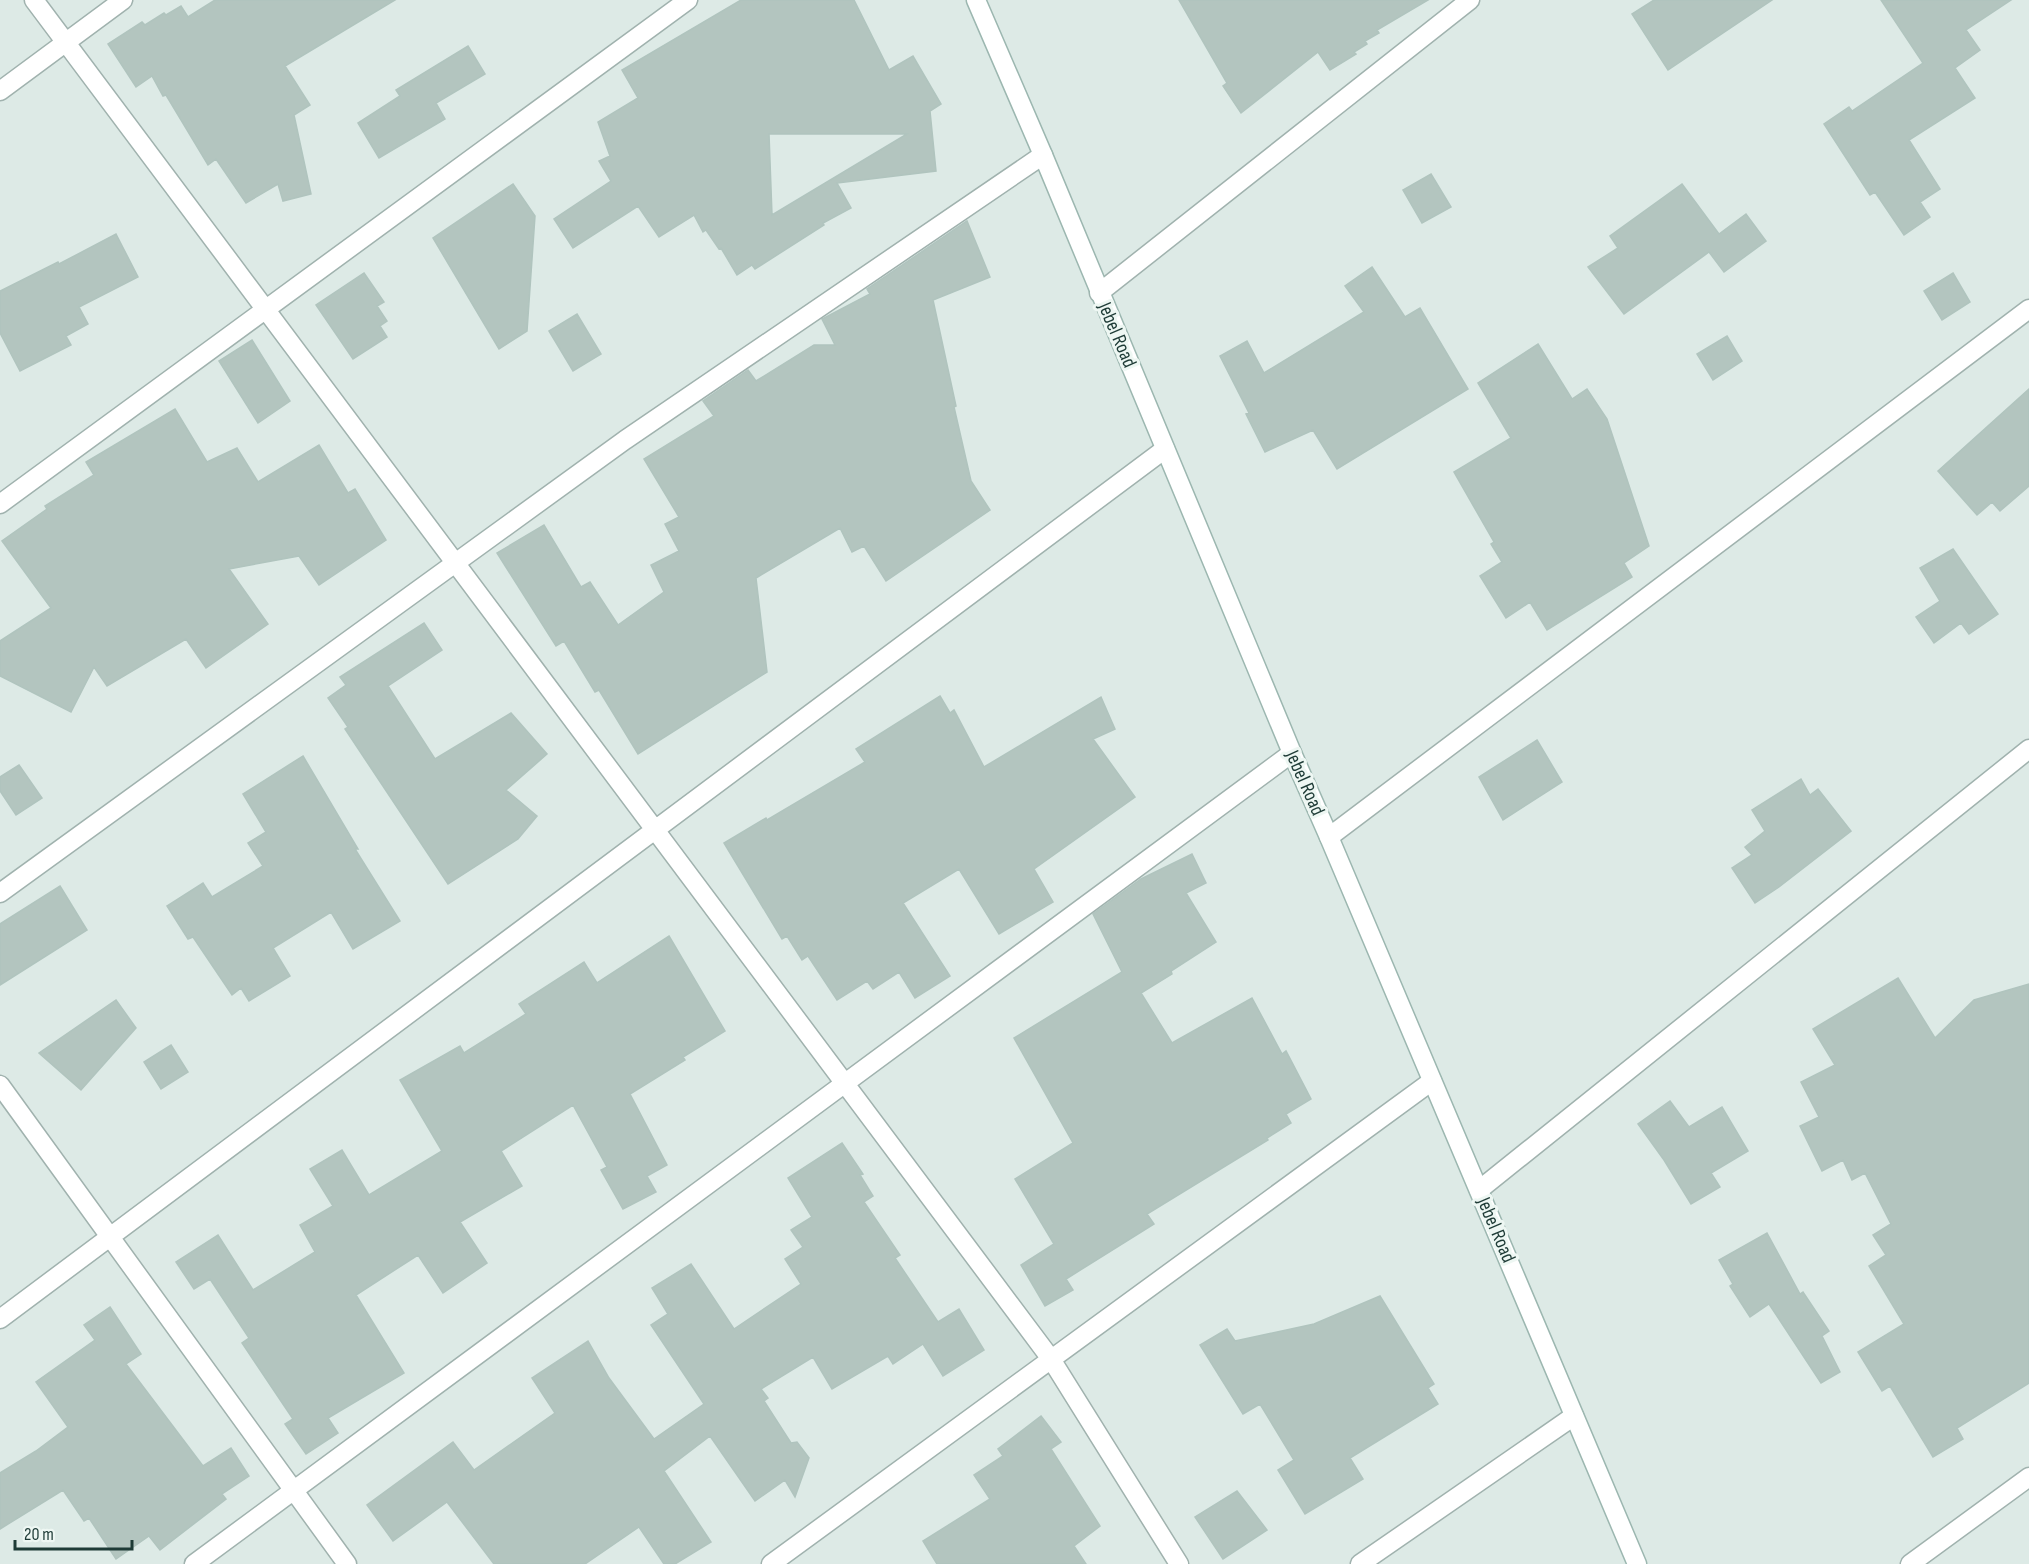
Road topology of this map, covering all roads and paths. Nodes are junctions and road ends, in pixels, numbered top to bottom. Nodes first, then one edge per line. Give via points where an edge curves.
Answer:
1 (34, 0) edge
2 (123, 0) edge
3 (688, 0) edge
4 (976, 0) edge
5 (1470, 0) edge
6 (66, 43) junction
7 (0, 91) edge
8 (1043, 155) junction
9 (1099, 293) junction
10 (2029, 309) edge
11 (266, 310) junction
12 (1165, 449) junction
13 (0, 504) edge
14 (455, 563) junction
15 (2029, 749) edge
16 (1292, 753) junction
17 (655, 830) junction
18 (1329, 837) junction
19 (0, 893) edge
20 (1432, 1081) junction
21 (844, 1083) junction
22 (0, 1085) edge
23 (1479, 1190) junction
24 (111, 1237) junction
25 (0, 1319) edge
26 (1051, 1359) junction
27 (1574, 1416) junction
28 (2029, 1478) edge
29 (293, 1491) junction
30 (194, 1564) edge
31 (347, 1564) edge
32 (771, 1564) edge
33 (1179, 1564) edge
34 (1360, 1564) edge
35 (1637, 1564) edge
36 (1910, 1564) edge

1 - 6 street
2 - 6 street
3 - 11 street
4 - 8 street, Jebel Road
5 - 9 street
6 - 7 street
6 - 11 street
8 - 9 street, Jebel Road
8 - 14 street via 625,440
9 - 12 street, Jebel Road
10 - 18 street
11 - 13 street
11 - 14 street
12 - 16 street, Jebel Road
12 - 17 street
14 - 17 street
14 - 19 street
15 - 23 street
16 - 18 street, Jebel Road
16 - 21 street
17 - 21 street
17 - 24 street
18 - 20 street, Jebel Road
20 - 23 street, Jebel Road
20 - 26 street
21 - 26 street
21 - 29 street
22 - 24 street
23 - 27 street, Jebel Road
24 - 25 street
24 - 29 street
26 - 32 street
26 - 33 street
27 - 34 street
27 - 35 street, Jebel Road
28 - 36 street
29 - 30 street
29 - 31 street

